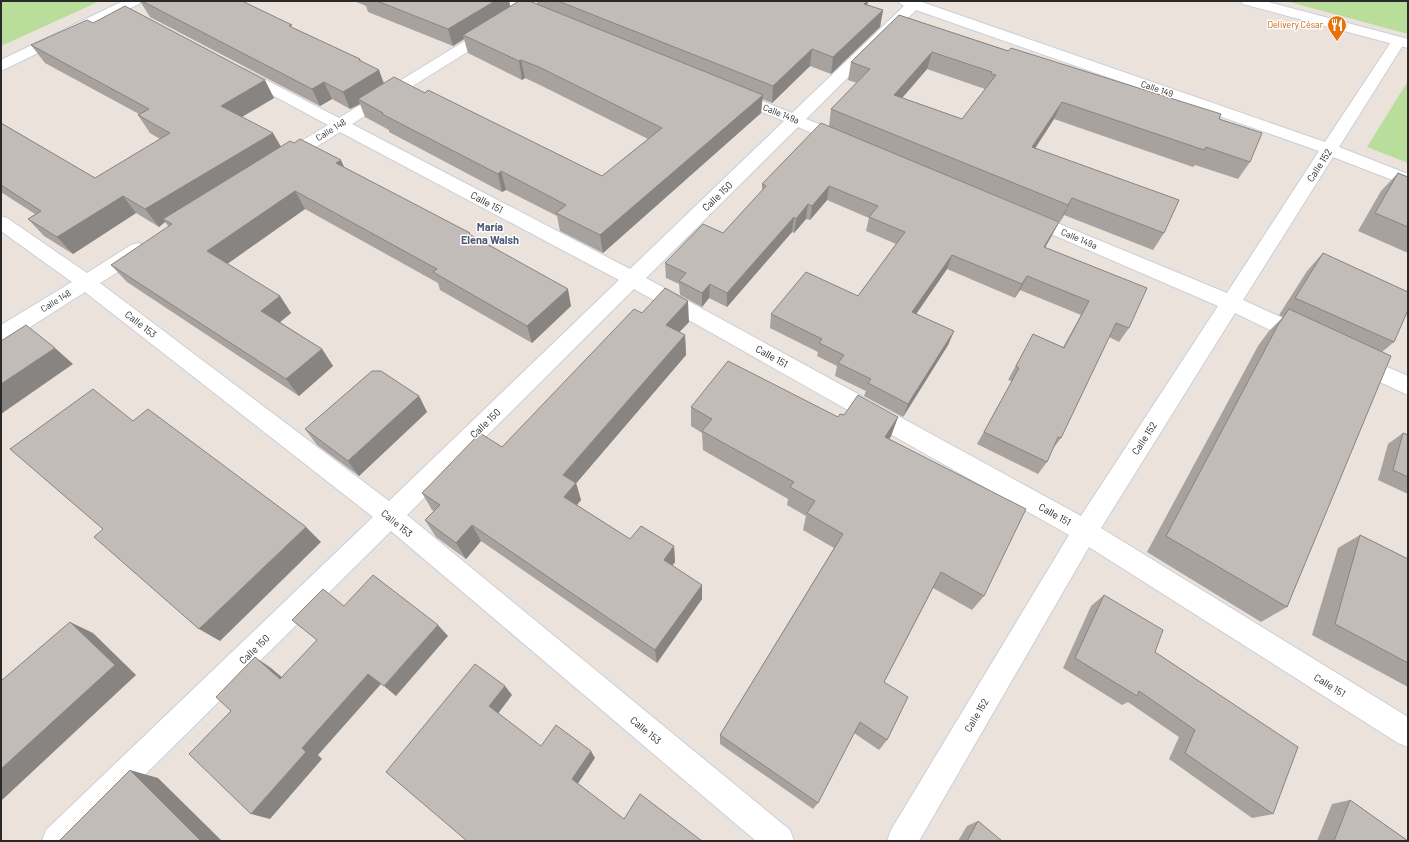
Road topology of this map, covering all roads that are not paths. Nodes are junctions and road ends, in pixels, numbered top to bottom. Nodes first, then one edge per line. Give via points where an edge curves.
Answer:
1 (503, 1) edge
2 (1248, 1) edge
3 (909, 3) edge
4 (126, 5) edge
5 (532, 5) edge
6 (140, 19) edge
7 (554, 22) edge
8 (1403, 43) edge
9 (223, 62) edge
10 (1, 66) edge
11 (722, 90) edge
12 (795, 120) junction
13 (341, 124) junction
14 (861, 147) edge
15 (1329, 149) junction
16 (274, 166) edge
17 (1408, 180) edge
18 (1013, 211) edge
19 (1, 222) edge
20 (153, 240) edge
21 (632, 279) junction
22 (86, 282) junction
23 (1231, 303) junction
24 (1, 335) edge
25 (1316, 342) edge
26 (1337, 352) edge
27 (1408, 386) edge
28 (390, 516) junction
29 (1085, 531) junction
30 (1408, 733) edge
31 (57, 841) edge
32 (779, 841) edge
33 (902, 841) edge

1 - 5 street
2 - 8 street
3 - 12 street, Calle 150
3 - 15 street, Calle 149
4 - 6 street
4 - 10 street
5 - 7 street
5 - 13 street, Calle 148
8 - 15 street, Calle 152
9 - 13 street, Calle 151
11 - 12 street, Calle 149a
12 - 14 street, Calle 149a
12 - 21 street, Calle 150
13 - 16 street, Calle 148
13 - 21 street, Calle 151
15 - 17 street, Calle 149
15 - 23 street, Calle 152
18 - 23 street, Calle 149a
19 - 22 street, Calle 153
20 - 22 street, Calle 148
21 - 28 street, Calle 150
21 - 29 street, Calle 151
22 - 24 street, Calle 148
22 - 28 street, Calle 153
23 - 25 street, Calle 149a
23 - 29 street, Calle 152
26 - 27 street
28 - 31 street, Calle 150
28 - 32 street, Calle 153
29 - 30 street, Calle 151
29 - 33 street, Calle 152

